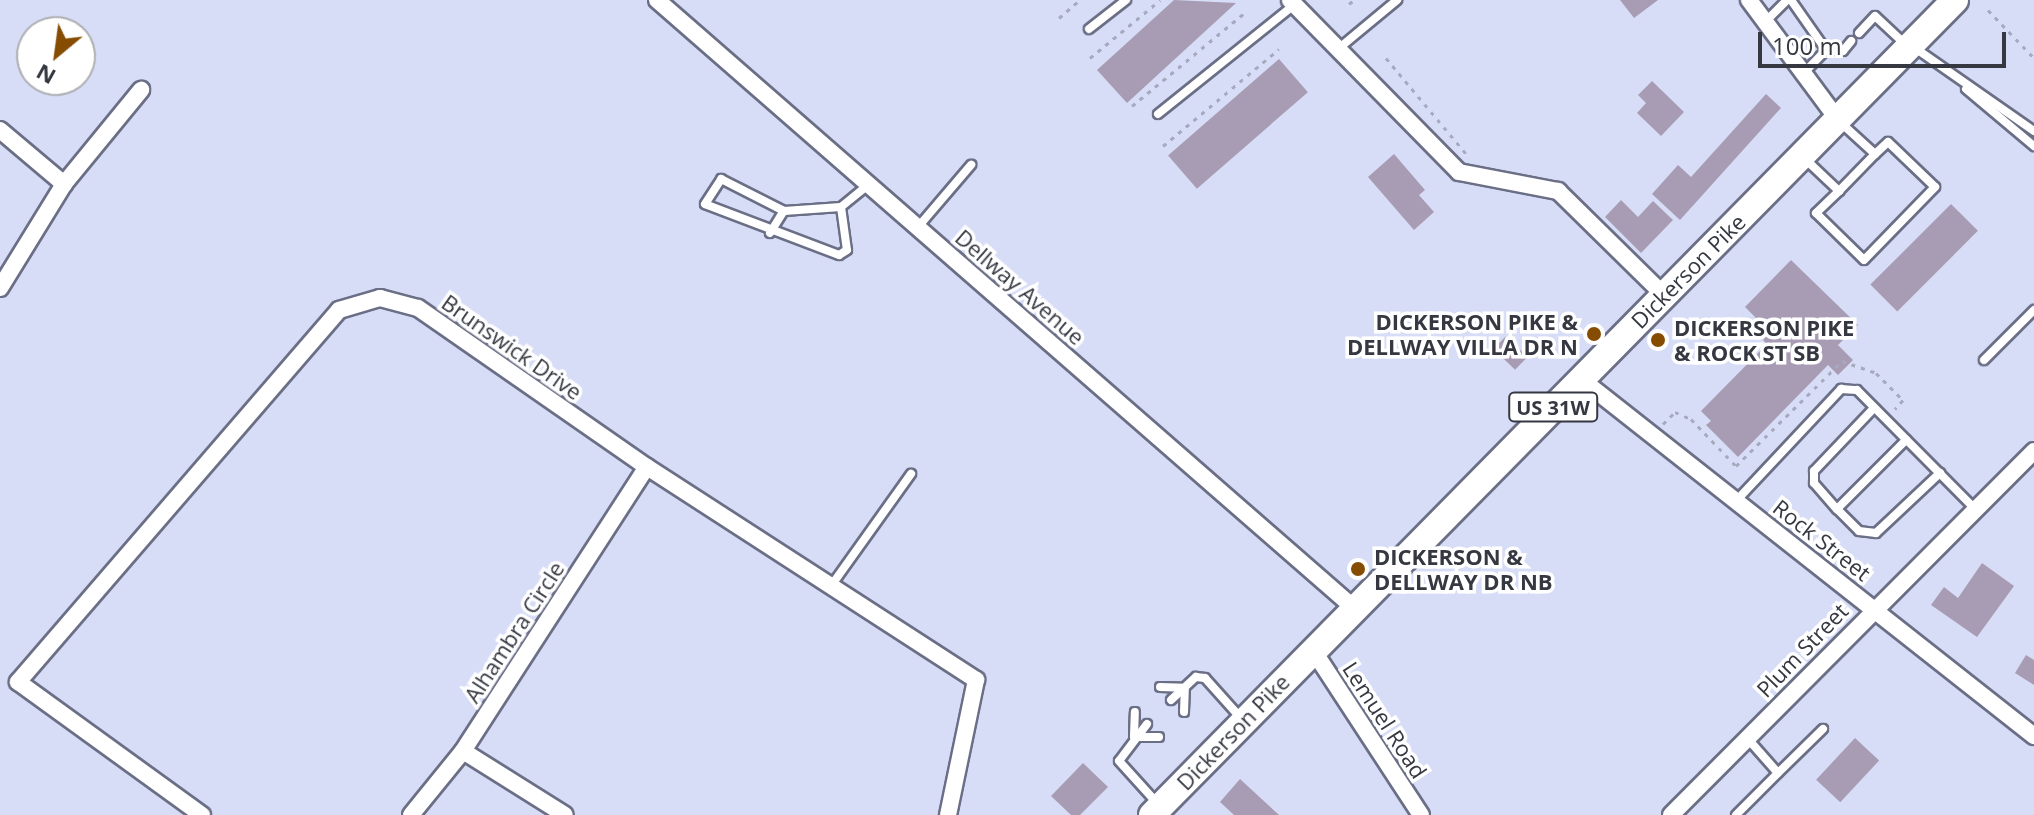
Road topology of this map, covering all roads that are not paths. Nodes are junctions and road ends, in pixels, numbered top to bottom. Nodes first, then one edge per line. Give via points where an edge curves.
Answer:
1 (657, 0) edge
2 (1126, 0) edge
3 (1397, 0) edge
4 (1749, 0) edge
5 (1789, 0) edge
6 (1955, 0) edge
7 (1292, 2) edge
8 (1765, 22) junction
9 (1089, 29) dead end
10 (1859, 33) dead end
11 (1851, 41) dead end
12 (1910, 46) junction
13 (1337, 49) junction
14 (1826, 50) junction
15 (1804, 74) junction
16 (1966, 89) junction
17 (141, 90) dead end
18 (1158, 114) dead end
19 (1838, 120) junction
20 (0, 130) edge
21 (2034, 131) edge
22 (2034, 146) edge
23 (1875, 154) junction
24 (1802, 156) junction
25 (971, 165) dead end
26 (64, 184) junction
27 (869, 185) junction
28 (1839, 191) junction
29 (841, 207) junction
30 (784, 211) junction
31 (918, 227) junction
32 (770, 233) junction
33 (0, 288) edge
34 (1664, 295) junction
35 (2034, 310) edge
36 (1984, 360) dead end
37 (1581, 379) junction
38 (1874, 408) junction
39 (1906, 440) junction
40 (2034, 451) edge
41 (647, 467) junction
42 (1940, 473) junction
43 (911, 474) dead end
44 (1736, 501) junction
45 (1837, 509) junction
46 (1975, 509) junction
47 (831, 586) junction
48 (1354, 608) junction
49 (1873, 608) junction
50 (1313, 650) junction
51 (1160, 687) dead end
52 (1185, 688) junction
53 (1171, 700) dead end
54 (1135, 712) dead end
55 (1184, 712) dead end
56 (1244, 721) junction
57 (1147, 724) dead end
58 (1823, 729) dead end
59 (2034, 736) edge
60 (1134, 737) junction
61 (1159, 737) dead end
62 (1747, 739) junction
63 (463, 751) junction
64 (1778, 773) junction
65 (1156, 810) edge
66 (202, 815) edge
67 (411, 815) edge
68 (565, 815) edge
69 (948, 815) edge
70 (1421, 815) edge
71 (1671, 815) edge
72 (1736, 815) edge

1 - 27 street, Dellway Avenue
2 - 9 lane
3 - 13 lane
4 - 8 street
5 - 8 lane
5 - 14 lane
6 - 12 main road, Dickerson Pike / US 31W
7 - 13 street
7 - 18 lane
8 - 15 street
10 - 12 lane via 1875,16
11 - 14 lane via 1843,51
12 - 16 lane
12 - 19 main road, Dickerson Pike / US 31W
13 - 34 street via 1459,172 1558,191
14 - 15 lane
15 - 19 street
16 - 21 lane
16 - 22 lane
17 - 26 street
19 - 23 lane
19 - 24 main road, Dickerson Pike / US 31W
20 - 26 street
23 - 28 lane
23 - 28 lane via 1888,142 1935,187 1864,260 1816,213
24 - 28 lane
24 - 34 main road, Dickerson Pike / US 31W
25 - 31 lane
26 - 33 street
27 - 29 lane
27 - 31 street, Dellway Avenue
29 - 30 lane
29 - 32 lane via 847,250 839,255
30 - 32 lane
30 - 32 lane via 721,179 705,204
31 - 48 street, Dellway Avenue
34 - 37 main road, Dickerson Pike / US 31W
35 - 36 lane
37 - 44 street, Rock Street
37 - 48 main road, Dickerson Pike / US 31W
38 - 39 lane
38 - 44 lane via 1857,390 1830,396
38 - 45 lane via 1814,471 1814,483
39 - 42 lane
39 - 45 lane
40 - 46 street, Plum Street
41 - 47 street, Brunswick Drive
41 - 63 street, Alhambra Circle
41 - 66 street, Brunswick Drive via 418,308 380,298 339,310 18,682
42 - 45 lane via 1876,533 1859,531
42 - 46 lane
43 - 47 lane
44 - 49 street, Rock Street
46 - 49 street, Plum Street
47 - 69 street, Brunswick Drive via 976,680
48 - 50 main road, Dickerson Pike / US 31W
49 - 59 street, Rock Street
49 - 62 street, Plum Street
50 - 56 main road, Dickerson Pike / US 31W
50 - 70 street, Lemuel Road
51 - 52 lane
52 - 53 lane
52 - 55 lane
52 - 56 lane via 1205,678
54 - 60 lane
56 - 65 main road, Dickerson Pike / US 31W
57 - 60 lane
58 - 64 lane
60 - 61 lane
60 - 65 lane via 1119,761
62 - 64 lane
62 - 71 street, Plum Street
63 - 67 street, Alhambra Circle
63 - 68 street
64 - 72 lane

